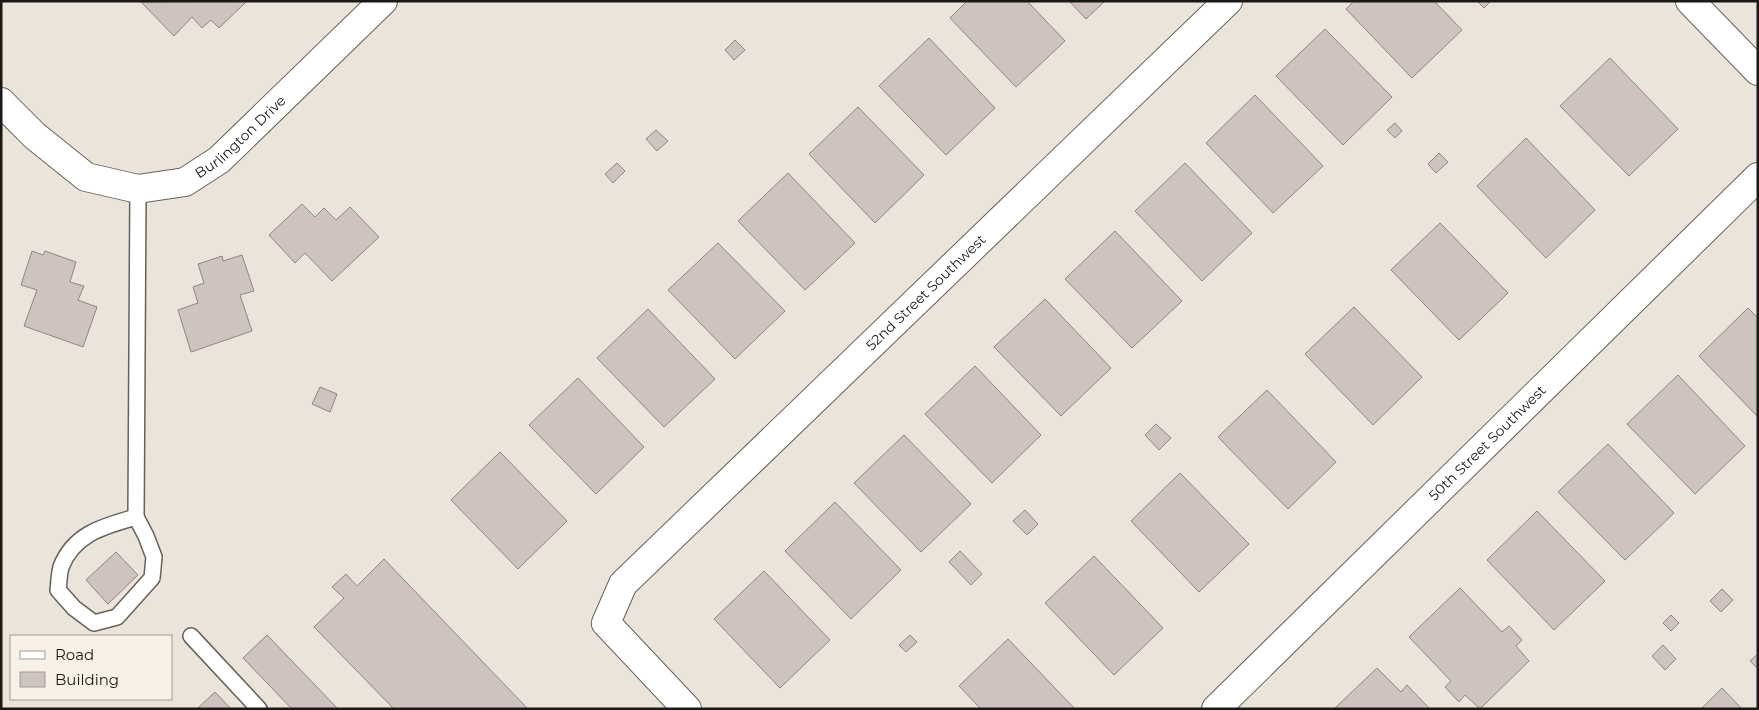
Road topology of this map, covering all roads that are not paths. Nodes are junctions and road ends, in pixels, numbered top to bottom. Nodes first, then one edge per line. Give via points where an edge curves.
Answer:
1 (383, 1) edge
2 (1228, 1) edge
3 (1690, 1) edge
4 (1758, 71) edge
5 (1, 102) edge
6 (1758, 178) edge
7 (138, 189) junction
8 (136, 517) junction
9 (191, 636) dead end
10 (677, 705) edge
11 (259, 709) edge
12 (1216, 709) edge

1 - 7 street, Burlington Drive via 219,160 185,182
2 - 10 street, 52nd Street Southwest via 623,584 606,623
3 - 4 street
5 - 7 street, Burlington Drive via 35,136 86,177
6 - 12 street, 50th Street Southwest
7 - 8 lane
8 - 8 lane via 154,557 152,578 117,617 94,623 58,590 61,567 76,544 99,528
9 - 11 lane

